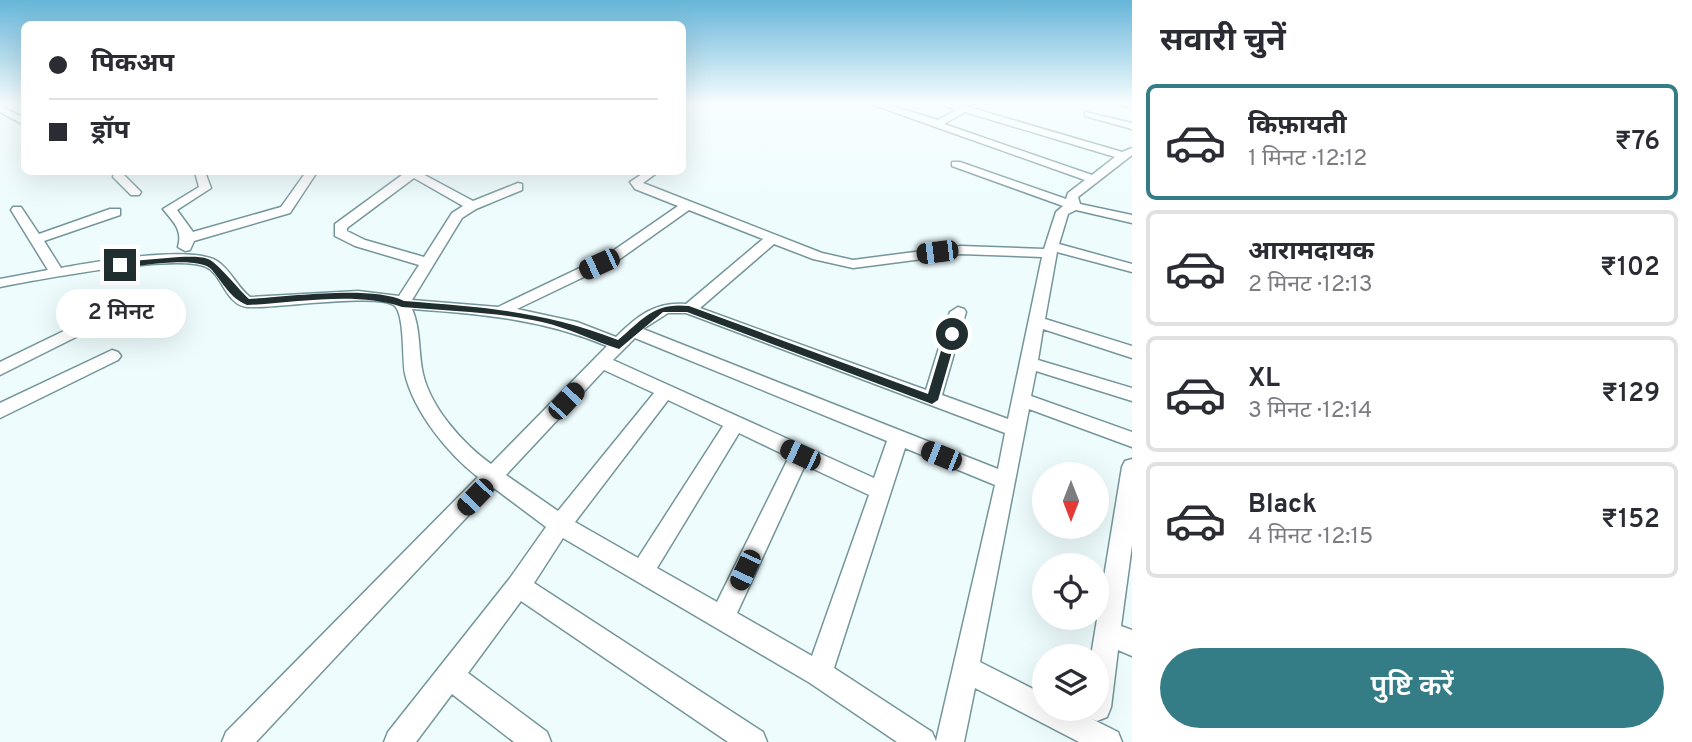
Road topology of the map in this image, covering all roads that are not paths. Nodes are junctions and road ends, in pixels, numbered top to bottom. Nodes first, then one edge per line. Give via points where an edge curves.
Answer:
1 (969, 138) edge
2 (1071, 138) edge
3 (1128, 153) edge
4 (956, 164) dead end
5 (117, 175) edge
6 (201, 175) edge
7 (309, 175) edge
8 (409, 175) edge
9 (418, 175) edge
10 (647, 175) edge
11 (1093, 179) junction
12 (518, 187) dead end
13 (135, 192) dead end
14 (472, 206) junction
15 (686, 206) junction
16 (1074, 206) junction
17 (17, 210) dead end
18 (115, 212) dead end
19 (1132, 219) edge
20 (188, 237) junction
21 (36, 239) junction
22 (771, 239) junction
23 (1050, 249) junction
24 (179, 260) junction
25 (429, 263) junction
26 (1132, 268) edge
27 (56, 271) junction
28 (0, 283) edge
29 (402, 304) junction
30 (689, 309) junction
31 (499, 312) junction
32 (958, 312) dead end
33 (1037, 321) junction
34 (634, 331) junction
35 (72, 332) dead end
36 (619, 345) junction
37 (1132, 352) edge
38 (112, 356) dead end
39 (602, 362) junction
40 (1028, 363) junction
41 (0, 369) edge
42 (664, 393) junction
43 (1132, 395) edge
44 (1020, 399) junction
45 (932, 400) junction
46 (0, 411) edge
47 (734, 425) junction
48 (1014, 429) junction
49 (898, 439) junction
50 (1132, 440) edge
51 (800, 455) junction
52 (1132, 467) edge
53 (493, 478) junction
54 (1006, 481) junction
55 (881, 491) junction
56 (560, 524) junction
57 (642, 572) junction
58 (1125, 572) edge
59 (518, 586) junction
60 (723, 617) junction
61 (1108, 633) junction
62 (1132, 643) edge
63 (966, 669) junction
64 (819, 674) junction
65 (450, 676) junction
66 (1099, 723) edge
67 (236, 742) edge
68 (398, 742) edge
69 (537, 742) edge
70 (753, 742) edge
71 (922, 742) edge
72 (950, 742) edge

1 - 11 street
2 - 3 street
3 - 11 street
4 - 16 street
5 - 13 street
6 - 20 street via 205,188 169,209 186,225
7 - 20 street via 286,210
8 - 25 street via 340,227 340,233
9 - 14 street
10 - 15 street via 636,182 639,186
11 - 16 street via 1072,196
12 - 14 street
14 - 25 street via 450,224
15 - 22 street
15 - 31 street via 612,258
16 - 19 street
16 - 23 street via 1062,212
17 - 21 street
18 - 21 street
20 - 24 street
21 - 27 street
22 - 23 street via 853,264 961,250
22 - 30 street
23 - 26 street
23 - 33 street
24 - 27 street
24 - 29 street via 207,261 247,302 358,296
25 - 29 street
27 - 28 street
29 - 31 street
29 - 53 street via 421,392 450,436
30 - 34 street via 660,310
30 - 45 street
31 - 36 street via 563,324
32 - 45 street
33 - 37 street
33 - 40 street
34 - 36 street
34 - 49 street
35 - 41 street
36 - 39 street
38 - 46 street
39 - 42 street
39 - 53 street
40 - 43 street
40 - 44 street
42 - 47 street
42 - 56 street
44 - 48 street
44 - 50 street
45 - 48 street
47 - 51 street
47 - 57 street
48 - 54 street
49 - 54 street
49 - 55 street
51 - 55 street
51 - 60 street
52 - 58 street
53 - 56 street
53 - 67 street
54 - 63 street
55 - 64 street
56 - 57 street
56 - 59 street
57 - 60 street
58 - 61 street
59 - 65 street
59 - 70 street
60 - 64 street
61 - 62 street
61 - 66 street
63 - 66 street
63 - 72 street
64 - 71 street
65 - 68 street
65 - 69 street

